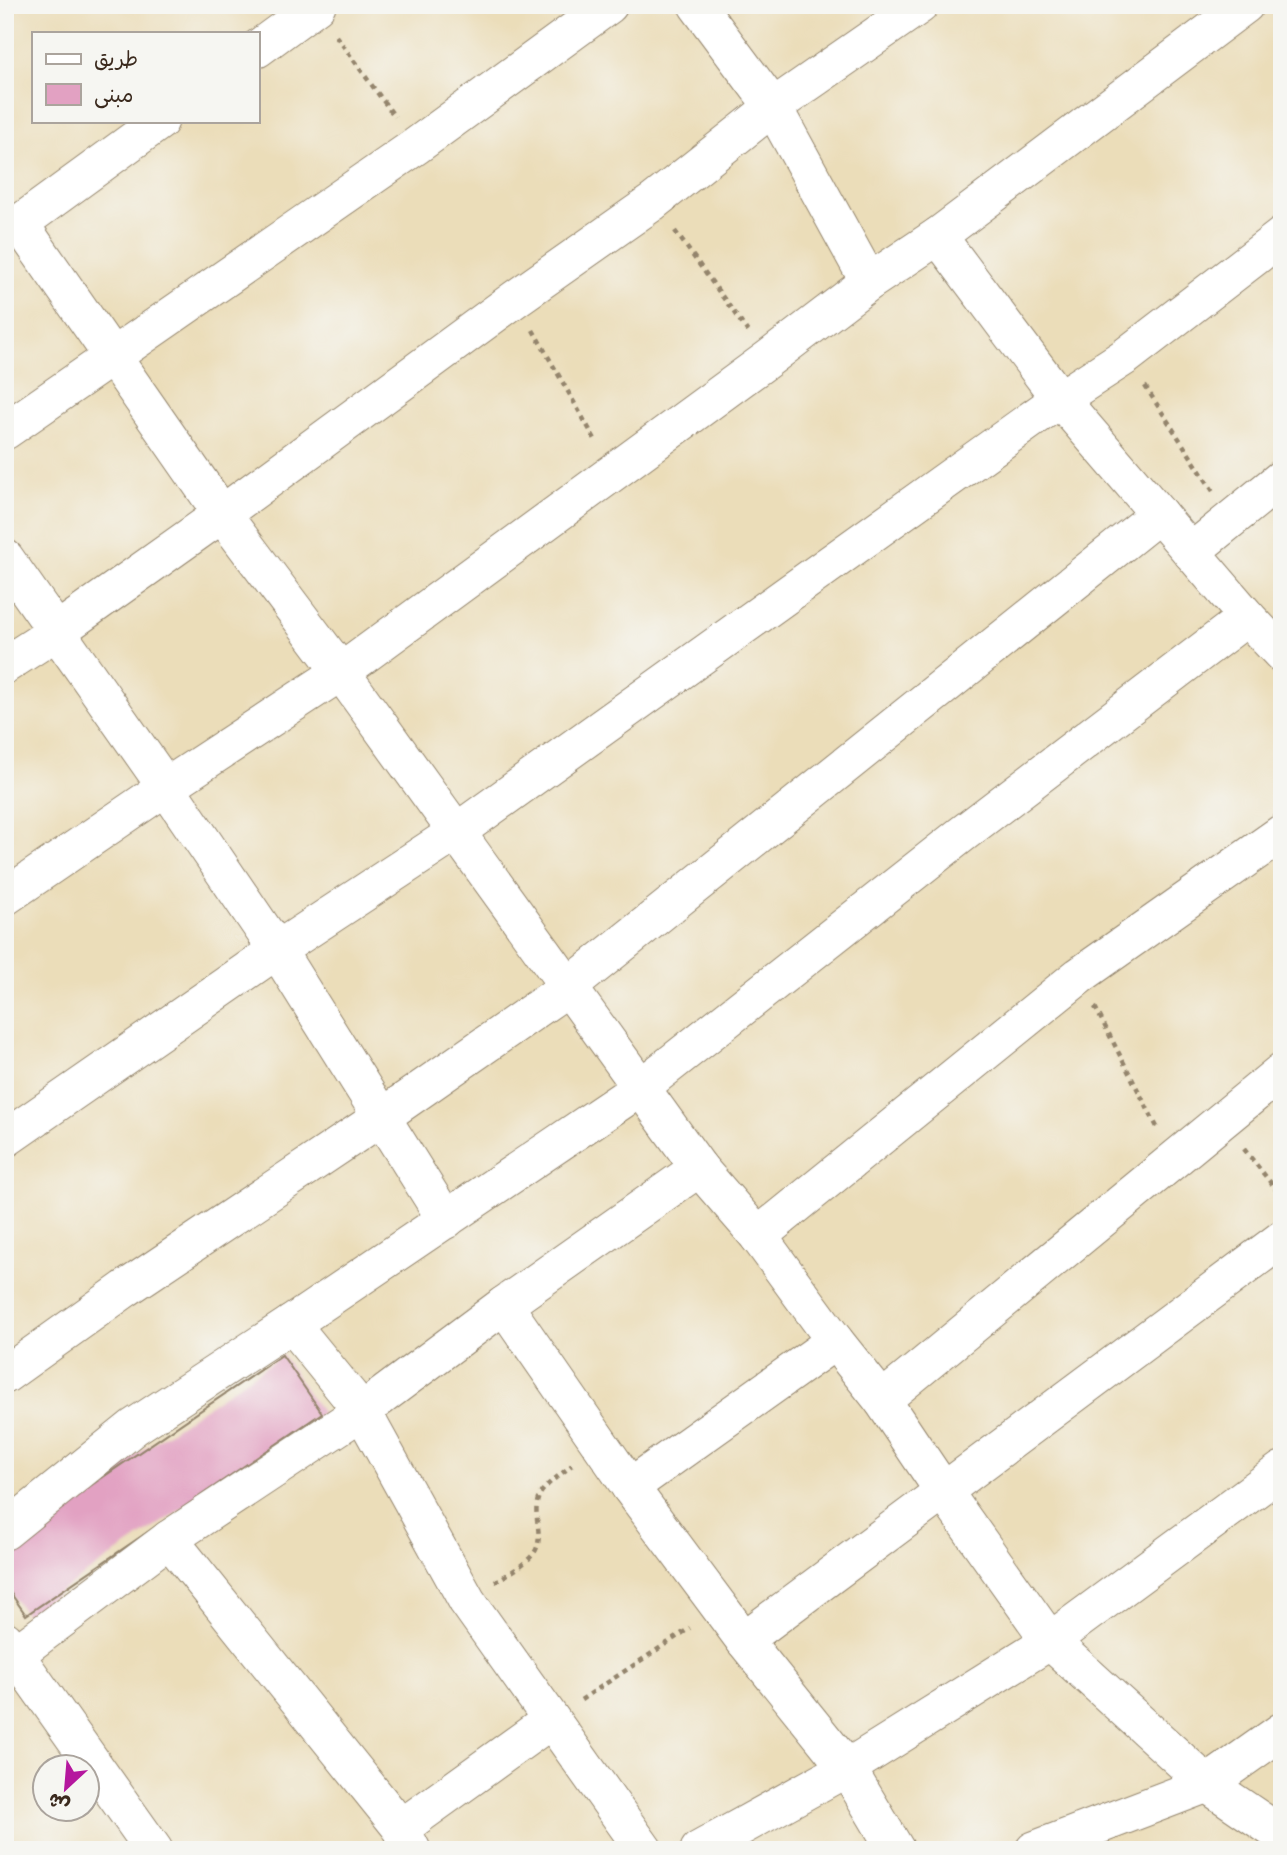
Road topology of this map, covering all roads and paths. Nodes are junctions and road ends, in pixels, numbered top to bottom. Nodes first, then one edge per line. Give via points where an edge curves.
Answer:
1 (609, 5) edge
2 (697, 5) edge
3 (920, 5) edge
4 (1245, 5) edge
5 (316, 6) edge
6 (259, 48) edge
7 (773, 107) junction
8 (159, 122) edge
9 (416, 146) junction
10 (653, 202) junction
11 (13, 229) edge
12 (938, 236) junction
13 (1282, 236) edge
14 (869, 282) junction
15 (515, 299) junction
16 (1126, 356) junction
17 (113, 357) junction
18 (768, 359) junction
19 (1060, 399) junction
20 (5, 431) edge
21 (613, 471) junction
22 (1282, 478) edge
23 (222, 514) junction
24 (1159, 514) junction
25 (1231, 519) junction
26 (1191, 552) junction
27 (5, 558) edge
28 (1247, 617) junction
29 (56, 632) junction
30 (1282, 654) edge
31 (5, 666) edge
32 (341, 672) junction
33 (166, 787) junction
34 (455, 833) junction
35 (1282, 834) edge
36 (5, 897) edge
37 (277, 950) junction
38 (1079, 976) junction
39 (567, 988) junction
40 (1282, 1071) edge
41 (640, 1088) junction
42 (380, 1118) junction
43 (1222, 1120) junction
44 (5, 1139) edge
45 (1174, 1159) junction
46 (699, 1168) junction
47 (1282, 1197) edge
48 (446, 1220) junction
49 (758, 1236) junction
50 (1282, 1239) edge
51 (504, 1304) junction
52 (291, 1324) junction
53 (835, 1341) junction
54 (5, 1375) edge
55 (883, 1400) junction
56 (362, 1411) junction
57 (599, 1442) junction
58 (630, 1487) junction
59 (1274, 1489) edge
60 (944, 1492) junction
61 (5, 1531) edge
62 (169, 1539) junction
63 (467, 1601) junction
64 (720, 1608) junction
65 (744, 1640) junction
66 (1050, 1641) junction
67 (9, 1653) edge
68 (551, 1720) junction
69 (1282, 1731) edge
70 (847, 1768) junction
71 (1207, 1784) junction
72 (1282, 1835) edge
73 (406, 1839) edge
74 (154, 1850) edge
75 (644, 1850) edge
76 (699, 1850) edge
77 (896, 1850) edge
78 (1034, 1850) edge

1 - 9 street
2 - 7 street
3 - 7 street
4 - 12 street
5 - 6 street
5 - 9 path
7 - 10 street
7 - 14 street
8 - 11 street
9 - 17 street
10 - 15 street
10 - 18 path
11 - 17 street
12 - 14 street
12 - 19 street
13 - 16 street
14 - 18 street
15 - 21 path
15 - 23 street
16 - 19 street
16 - 25 path
17 - 20 street
17 - 23 street
18 - 21 street
19 - 24 street
19 - 34 street
21 - 32 street
22 - 25 street
23 - 29 street
23 - 32 street
24 - 26 street
24 - 39 street
25 - 26 street
26 - 28 street
27 - 29 street
28 - 30 street
28 - 41 street
29 - 31 street
29 - 33 street
32 - 33 street
32 - 34 street
33 - 36 street
33 - 37 street
34 - 37 street
34 - 39 street
35 - 38 street
37 - 42 street
37 - 44 street
38 - 45 path
38 - 49 street
39 - 41 street
39 - 42 street
40 - 43 street
41 - 46 street
41 - 48 street
42 - 48 street
42 - 54 street
43 - 45 street
43 - 47 path
45 - 55 street
46 - 49 street
46 - 51 street
48 - 52 street
49 - 53 street
50 - 60 street
51 - 56 street
51 - 57 street
52 - 56 street
52 - 61 street via 134,1427
53 - 55 street
53 - 58 street
55 - 60 street
56 - 62 street
56 - 63 street
57 - 58 street
57 - 63 path via 541,1491 536,1551
58 - 64 street
59 - 66 street
60 - 65 street
60 - 66 street
62 - 67 street
62 - 73 street
63 - 68 street
64 - 65 street
64 - 68 path
65 - 70 street
66 - 70 street
66 - 71 street
67 - 74 street
68 - 73 street
68 - 75 street
69 - 71 street
70 - 76 street
70 - 77 street
71 - 72 street
71 - 78 street

